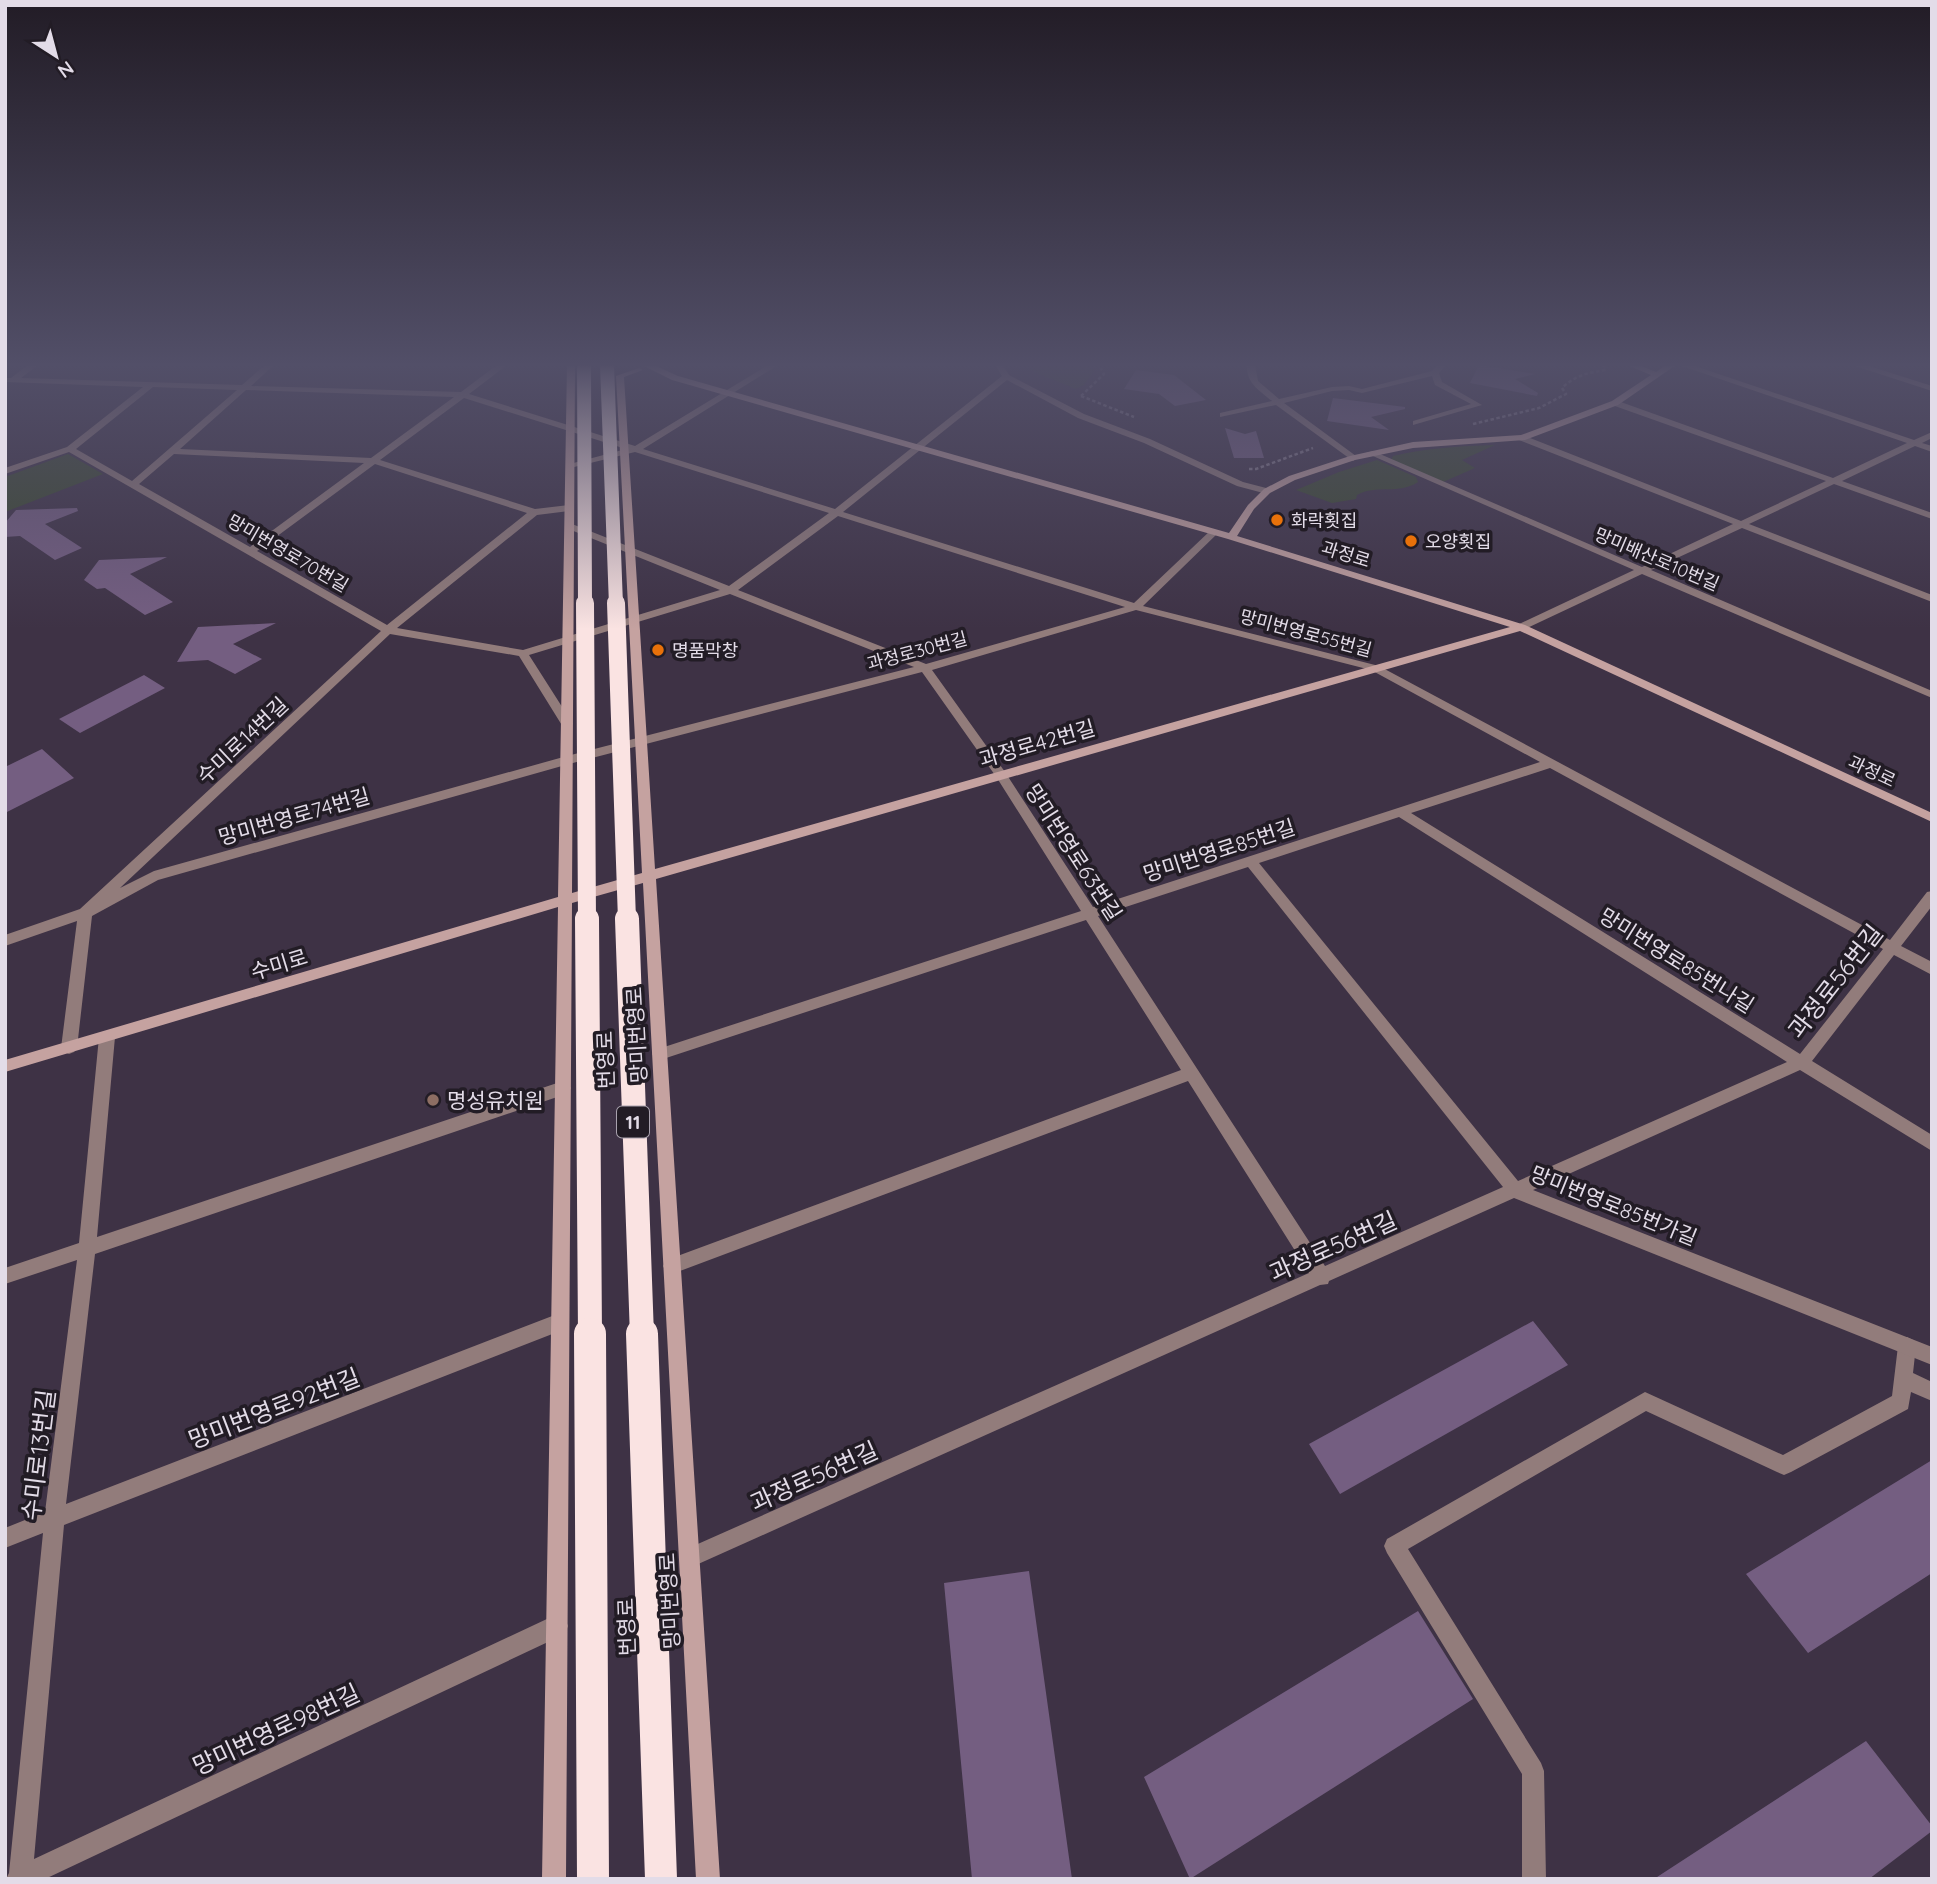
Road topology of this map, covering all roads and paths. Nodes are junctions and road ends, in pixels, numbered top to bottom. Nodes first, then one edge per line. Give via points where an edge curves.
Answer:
1 (58, 453) edge
2 (77, 453) edge
3 (171, 453) edge
4 (212, 453) edge
5 (386, 453) edge
6 (569, 453) edge
7 (585, 453) edge
8 (610, 453) edge
9 (615, 453) edge
10 (624, 453) edge
11 (649, 453) edge
12 (912, 453) edge
13 (931, 453) edge
14 (1173, 453) edge
15 (1347, 453) edge
16 (1370, 453) joint
17 (1560, 453) edge
18 (1755, 453) edge
19 (1894, 453) edge
20 (1353, 457) junction
21 (375, 461) junction
22 (569, 467) junction
23 (5, 471) edge
24 (1833, 481) junction
25 (133, 485) junction
26 (1267, 491) junction
27 (569, 508) junction
28 (534, 512) junction
29 (837, 512) junction
30 (1932, 516) edge
31 (1741, 524) junction
32 (569, 526) junction
33 (1214, 532) junction
34 (1231, 537) junction
35 (631, 551) junction
36 (250, 552) junction
37 (1640, 571) junction
38 (731, 590) junction
39 (1932, 599) edge
40 (1136, 607) junction
41 (634, 618) junction
42 (1521, 627) junction
43 (388, 630) junction
44 (568, 640) junction
45 (523, 653) junction
46 (925, 668) junction
47 (1375, 668) junction
48 (1932, 695) edge
49 (567, 724) junction
50 (642, 740) junction
51 (602, 751) joint
52 (566, 760) junction
53 (1551, 763) junction
54 (1000, 775) junction
55 (1400, 812) junction
56 (1932, 818) edge
57 (1251, 862) junction
58 (649, 876) junction
59 (1932, 896) edge
60 (565, 900) junction
61 (85, 913) junction
62 (1090, 915) junction
63 (5, 941) edge
64 (1892, 947) junction
65 (1932, 969) edge
66 (107, 1037) junction
67 (69, 1048) junction
68 (660, 1054) junction
69 (1802, 1062) junction
70 (5, 1066) edge
71 (1191, 1073) junction
72 (563, 1088) junction
73 (1932, 1144) edge
74 (1516, 1191) junction
75 (87, 1249) junction
76 (672, 1266) junction
77 (5, 1276) edge
78 (1322, 1278) junction
79 (560, 1322) junction
80 (1908, 1346) junction
81 (1932, 1356) edge
82 (1904, 1378) junction
83 (1932, 1392) edge
84 (54, 1520) junction
85 (5, 1538) edge
86 (689, 1558) junction
87 (557, 1626) junction
88 (19, 1879) edge
89 (554, 1879) edge
90 (593, 1879) edge
91 (661, 1879) edge
92 (708, 1879) edge
93 (1534, 1879) edge

1 - 23 street
2 - 25 street, 망미번영로70번길
3 - 25 street
4 - 21 street
5 - 21 street
6 - 22 street
7 - 90 highway, 번영로 / 11, bridge
8 - 91 highway, 번영로 / 11, bridge
9 - 22 street
10 - 35 street, 망미번영로
11 - 29 street, 망미번영로55번길
12 - 29 street
13 - 33 street, 과정로
14 - 26 street via 1240,484
15 - 20 street
16 - 20 street
16 - 37 street, 망미배산로10번길
17 - 31 street
18 - 24 street
19 - 24 street
20 - 26 street
21 - 28 street
21 - 36 street
22 - 27 street
24 - 30 street
24 - 31 street
25 - 36 street, 망미번영로70번길
26 - 34 street
27 - 28 street
27 - 32 street
28 - 43 street, 수미로14번길
29 - 38 street
29 - 40 street, 망미번영로55번길
31 - 37 street
31 - 39 street
32 - 35 street
32 - 44 street
33 - 34 street, 과정로
33 - 40 street, 과정로30번길
34 - 42 street, 과정로
35 - 38 street
35 - 41 street, 망미번영로
36 - 43 street, 망미번영로70번길
37 - 42 street
37 - 48 street, 망미배산로10번길
38 - 41 street, 망미번영로70번길
38 - 46 street
40 - 46 street, 과정로30번길
40 - 47 street, 망미번영로55번길
41 - 44 street, 망미번영로70번길
41 - 50 street, 망미번영로
42 - 47 street, 과정로42번길
42 - 56 street, 과정로
43 - 45 street, 망미번영로70번길
43 - 61 street, 수미로14번길
44 - 45 street, 망미번영로70번길
44 - 49 street
45 - 49 street
46 - 50 street, 과정로30번길
46 - 54 street, 망미번영로63번길
47 - 53 street, 망미번영로55번길
47 - 54 street, 과정로42번길
49 - 52 street
50 - 51 street, 과정로30번길
50 - 58 street, 망미번영로
51 - 52 street, 망미번영로74번길
52 - 60 street
52 - 61 street, 망미번영로74번길 via 154,876
53 - 55 street, 망미번영로85번길
53 - 64 street, 망미번영로55번길
54 - 58 street, 과정로42번길
54 - 62 street, 망미번영로63번길
55 - 57 street, 망미번영로85번길
55 - 69 street, 망미번영로85번나길
57 - 62 street, 망미번영로85번길
57 - 74 street, 망미번영로85번가길
58 - 60 street, 과정로42번길
58 - 68 street, 망미번영로
59 - 64 street, 과정로56번길
60 - 66 street, 수미로
60 - 72 street
61 - 63 street, 망미번영로74번길
61 - 67 street
62 - 68 street, 망미번영로85번길
62 - 71 street, 망미번영로63번길
64 - 65 street, 망미번영로55번길
64 - 69 street, 과정로56번길
66 - 67 street, 수미로
66 - 75 street, 수미로13번길
67 - 70 street, 수미로
68 - 76 street, 망미번영로
69 - 73 street, 망미번영로85번나길
69 - 74 street, 과정로56번길
71 - 76 street
71 - 78 street, 망미번영로63번길
72 - 75 street
72 - 79 street
74 - 78 street, 과정로56번길
74 - 80 street, 망미번영로85번가길
75 - 77 street
75 - 84 street, 수미로13번길
76 - 86 street, 망미번영로
78 - 86 street, 과정로56번길
79 - 84 street, 망미번영로92번길
79 - 87 street
80 - 81 street, 망미번영로85번가길
80 - 82 street
82 - 83 street
82 - 93 street via 1901,1402 1784,1465 1644,1401 1394,1546 1533,1771
84 - 85 street, 망미번영로92번길
84 - 88 street, 수미로13번길
86 - 92 street, 망미번영로
87 - 88 street, 망미번영로98번길
87 - 89 street

